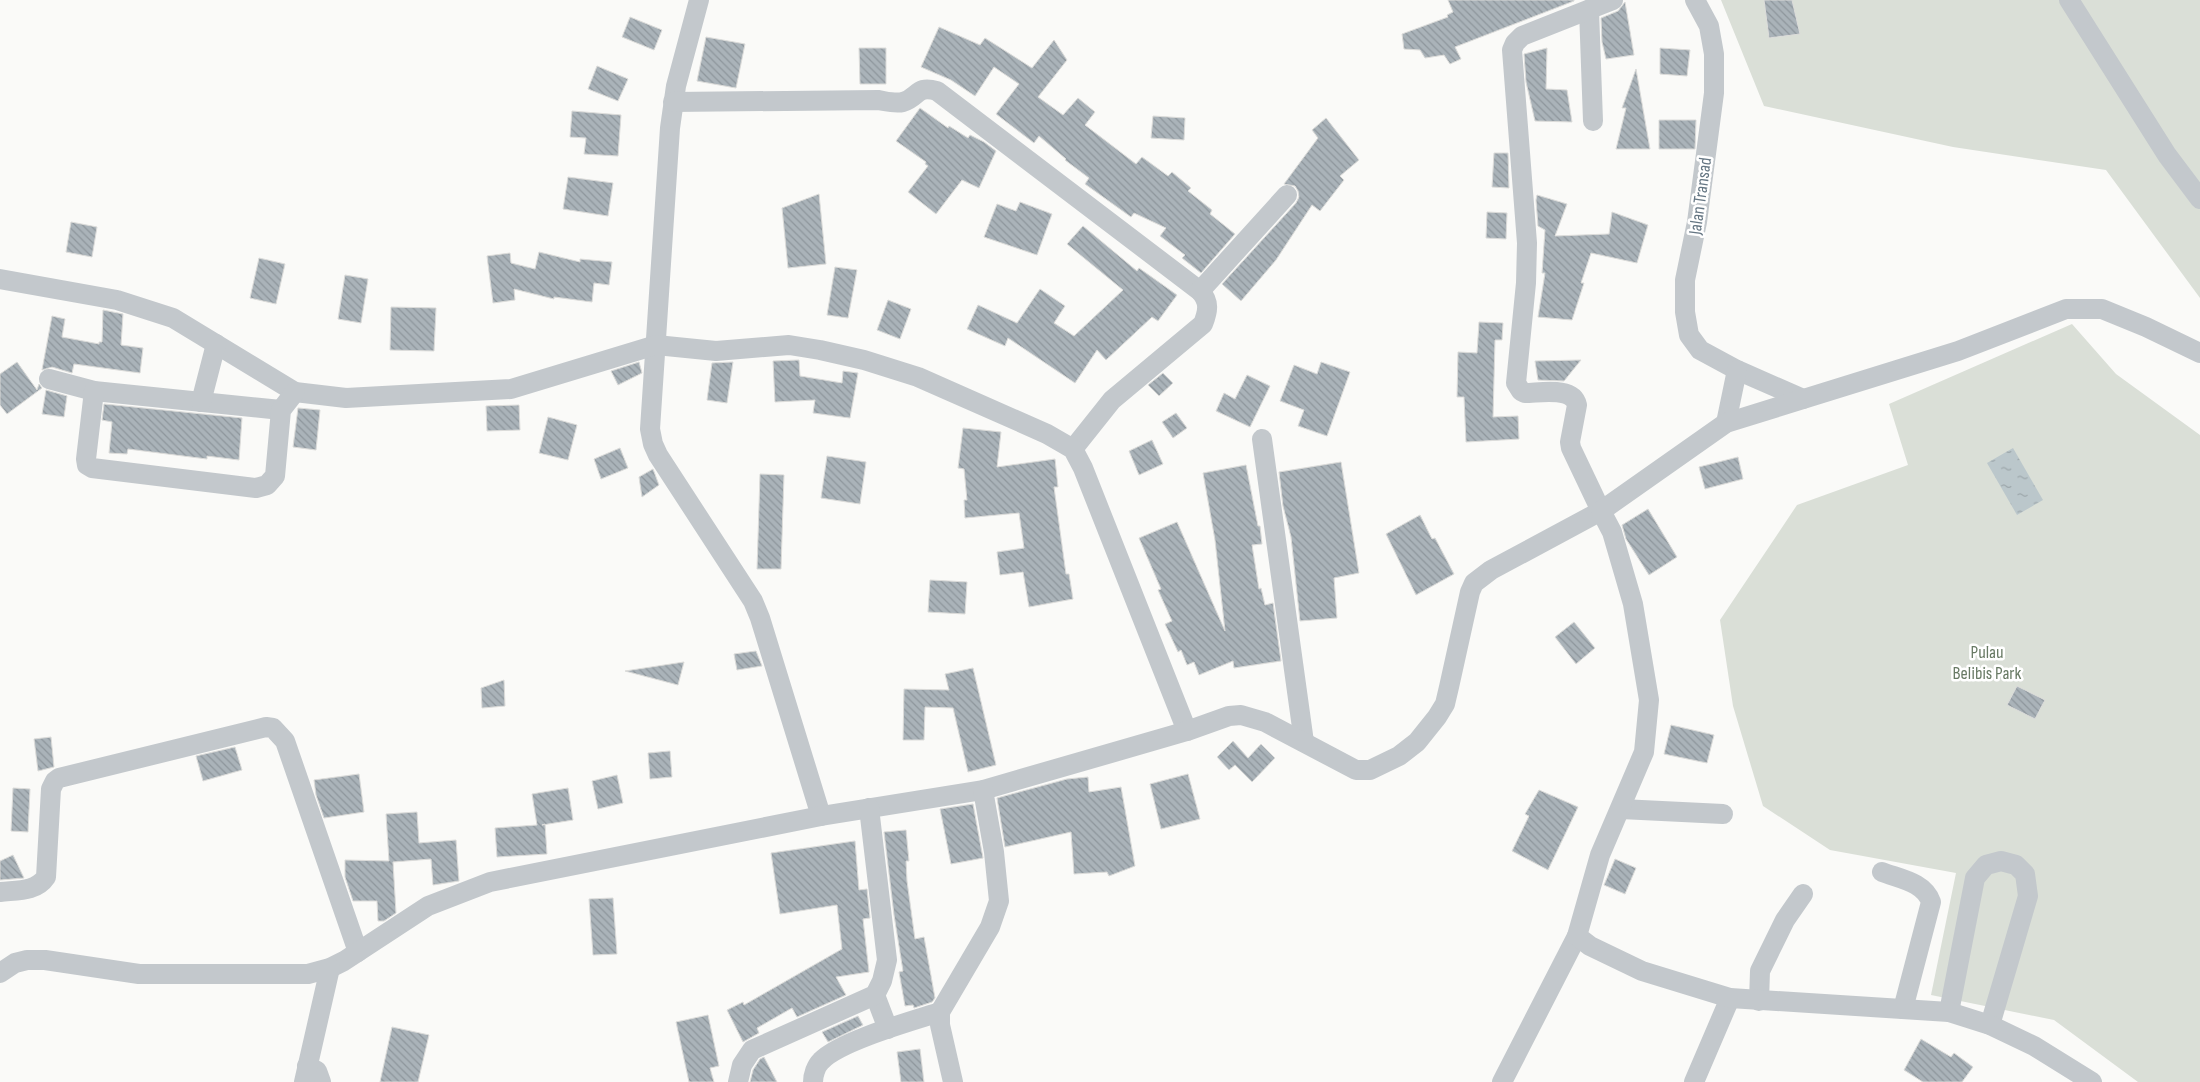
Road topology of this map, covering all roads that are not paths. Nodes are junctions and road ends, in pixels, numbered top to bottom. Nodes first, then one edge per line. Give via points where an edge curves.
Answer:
1 (699, 0) edge
2 (1613, 0) edge
3 (1695, 0) edge
4 (2069, 0) edge
5 (1589, 10) junction
6 (673, 102) junction
7 (1593, 121) dead end
8 (1287, 195) dead end
9 (2200, 199) edge
10 (0, 279) edge
11 (1200, 291) junction
12 (216, 344) junction
13 (656, 345) junction
14 (2200, 353) edge
15 (1737, 370) junction
16 (49, 379) dead end
17 (94, 391) junction
18 (294, 392) junction
19 (1803, 399) junction
20 (201, 402) junction
21 (281, 410) junction
22 (1726, 423) junction
23 (1262, 439) dead end
24 (1073, 449) junction
25 (1601, 511) junction
26 (1187, 731) junction
27 (1304, 742) junction
28 (983, 790) junction
29 (869, 808) junction
30 (1621, 809) junction
31 (1723, 814) dead end
32 (821, 816) junction
33 (1882, 872) dead end
34 (0, 892) edge
35 (1803, 894) dead end
36 (1577, 936) junction
37 (358, 952) junction
38 (330, 968) junction
39 (0, 972) edge
40 (875, 995) junction
41 (1730, 998) junction
42 (1758, 1001) junction
43 (1903, 1008) junction
44 (940, 1012) junction
45 (1949, 1012) junction
46 (1990, 1025) junction
47 (888, 1029) junction
48 (305, 1074) edge
49 (321, 1082) edge
50 (738, 1082) edge
51 (813, 1082) edge
52 (953, 1082) edge
53 (1502, 1082) edge
54 (1694, 1082) edge
55 (2092, 1082) edge

1 - 6 street
2 - 5 street
3 - 15 street, Jalan Transad via 1709,26 1714,54 1714,93 1698,222 1686,280 1685,312 1689,335 1700,350
4 - 9 street via 2167,156
5 - 7 street
5 - 25 street via 1522,36 1512,50 1527,243 1516,383 1525,393 1564,393 1576,400 1570,448
6 - 11 street via 901,102 920,90 937,91
6 - 13 street
8 - 11 street
10 - 12 street via 117,300 173,318
11 - 24 street via 1208,306 1203,324 1112,400
12 - 18 street
12 - 20 street
13 - 18 street via 511,389 346,398
13 - 24 street via 716,350 789,344 864,360 918,377 1047,434
13 - 32 street via 650,429 653,444 753,601
14 - 19 street via 2102,309 2066,310 1958,351
15 - 19 street, Jalan Transad
15 - 22 street
16 - 17 street
17 - 20 street
17 - 21 street via 86,459 92,468 256,488 267,485 275,476
18 - 21 street
19 - 22 street
20 - 21 street
22 - 25 street
23 - 27 street
24 - 26 street
25 - 27 street via 1491,570 1474,583 1445,704 1428,731 1399,756 1370,770 1356,770
25 - 30 street via 1612,532 1632,604 1649,700 1644,752
26 - 27 street via 1241,715 1265,722
26 - 28 street
28 - 29 street
28 - 44 street via 999,901 990,927
29 - 32 street
29 - 40 street via 887,960
30 - 31 street
30 - 36 street via 1600,855
32 - 37 street via 490,882 428,906
33 - 43 street via 1921,887 1931,902
34 - 37 street via 31,888 46,877 51,789 59,778 272,728 285,741
35 - 42 street via 1785,920 1760,971
36 - 41 street via 1590,946 1642,971
36 - 53 street
37 - 38 street
38 - 39 street via 308,974 139,974 27,960
38 - 48 street
40 - 47 street
40 - 50 street via 752,1050 742,1065
41 - 42 street
41 - 54 street
42 - 43 street
43 - 45 street
44 - 47 street
44 - 52 street
45 - 46 street
45 - 46 street via 1976,878 1986,865 2001,861 2016,865 2025,874 2028,896
46 - 55 street via 2034,1046
47 - 51 street via 821,1061
48 - 49 street via 317,1071

